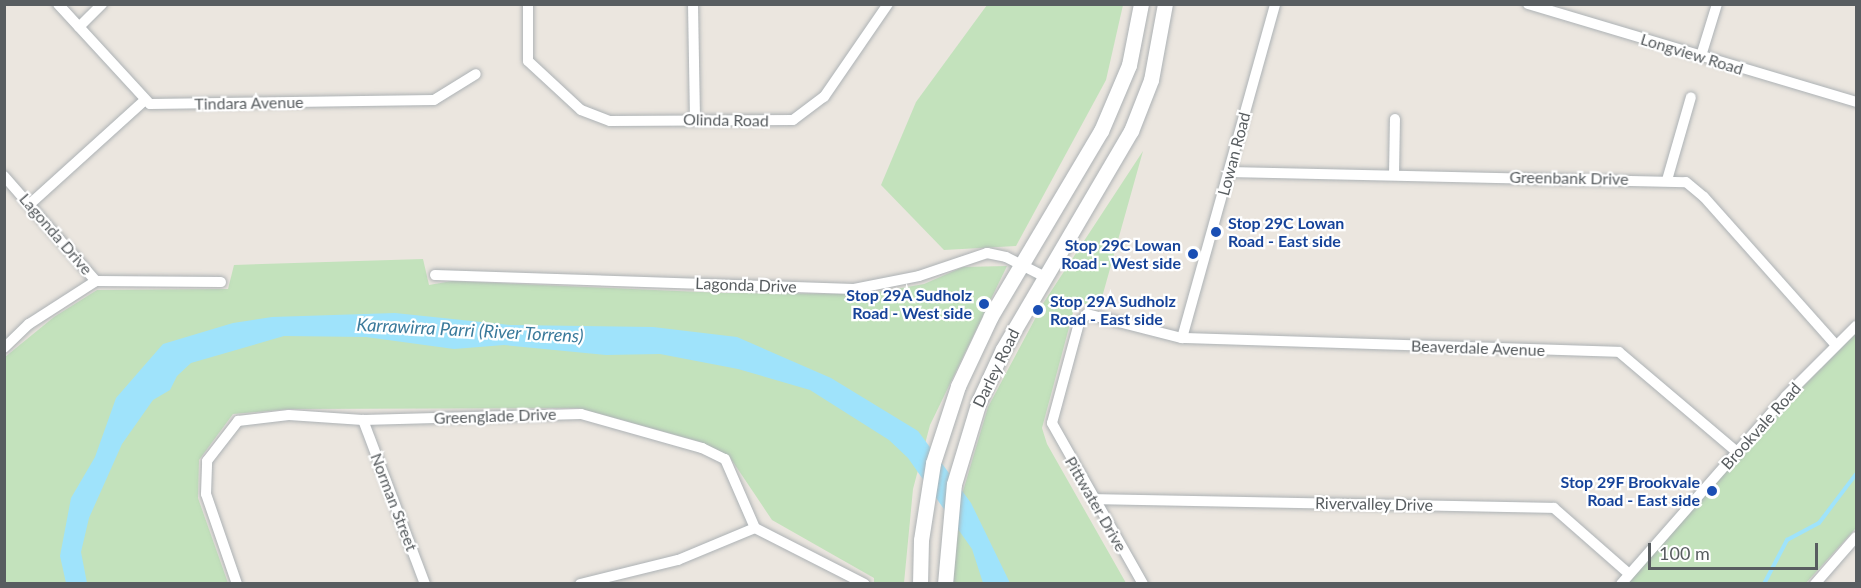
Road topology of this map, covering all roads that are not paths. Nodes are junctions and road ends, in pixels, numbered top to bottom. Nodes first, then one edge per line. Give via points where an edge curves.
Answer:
1 (58, 4) edge
2 (102, 4) edge
3 (528, 4) edge
4 (693, 4) edge
5 (1141, 4) edge
6 (1166, 4) edge
7 (1275, 4) edge
8 (1528, 4) edge
9 (1717, 4) edge
10 (887, 5) edge
11 (79, 27) junction
12 (1701, 57) junction
13 (476, 74) dead end
14 (1691, 96) dead end
15 (145, 100) junction
16 (1857, 102) edge
17 (695, 118) junction
18 (1395, 119) dead end
19 (1229, 172) junction
20 (1394, 175) junction
21 (4, 176) edge
22 (1667, 180) junction
23 (30, 204) junction
24 (1022, 265) junction
25 (435, 275) dead end
26 (1045, 278) junction
27 (96, 281) junction
28 (221, 282) dead end
29 (1857, 326) edge
30 (1182, 338) junction
31 (1836, 345) junction
32 (4, 348) edge
33 (363, 420) junction
34 (1052, 423) joint
35 (1737, 453) junction
36 (1094, 499) junction
37 (755, 528) junction
38 (1857, 537) edge
39 (1629, 574) junction
40 (237, 584) edge
41 (424, 584) edge
42 (580, 584) edge
43 (865, 584) edge
44 (920, 584) edge
45 (945, 584) edge
46 (1143, 584) edge
47 (1621, 584) edge
48 (1815, 584) edge

1 - 11 street
2 - 11 street
3 - 17 street, Olinda Road via 528,61 581,110 610,121
4 - 17 street
5 - 24 main road, Darley Road via 1129,65 1110,113
6 - 26 main road, Darley Road via 1151,80 1131,131
7 - 19 street, Lowan Road
8 - 12 street, Longview Road
9 - 12 street
10 - 17 street, Olinda Road via 824,97 793,120
11 - 15 street
12 - 16 street, Longview Road
13 - 15 street, Tindara Avenue via 434,100 150,104
14 - 22 street
15 - 23 street
18 - 20 street
19 - 20 street, Greenbank Drive
19 - 30 street, Lowan Road
20 - 22 street, Greenbank Drive
21 - 23 street, Lagonda Drive
22 - 31 street, Greenbank Drive via 1686,182 1704,197
23 - 27 street, Lagonda Drive
24 - 25 street, Lagonda Drive via 997,254 973,255 919,276 854,289
24 - 26 street, Lagonda Drive
24 - 44 main road, Darley Road via 971,355 944,428 933,463 921,540
26 - 45 main road, Darley Road via 996,362 963,447 952,497
27 - 28 street, Lagonda Drive
27 - 32 street via 29,324
29 - 31 street, Brookvale Road
30 - 34 street, Beaverdale Avenue via 1088,314 1078,323
30 - 35 street, Beaverdale Avenue via 1619,352
31 - 35 street, Brookvale Road
33 - 37 street, Greenglade Drive via 580,414 592,417 702,448 725,459
33 - 40 street, Greenglade Drive via 289,415 238,421 207,460 206,494
33 - 41 street, Norman Street
34 - 36 street, Pittwater Drive
35 - 39 street, Brookvale Road
36 - 39 street, Rivervalley Drive via 1554,508
36 - 46 street, Pittwater Drive
37 - 42 street via 678,560
37 - 43 street
38 - 48 street
39 - 47 street, Brookvale Road

